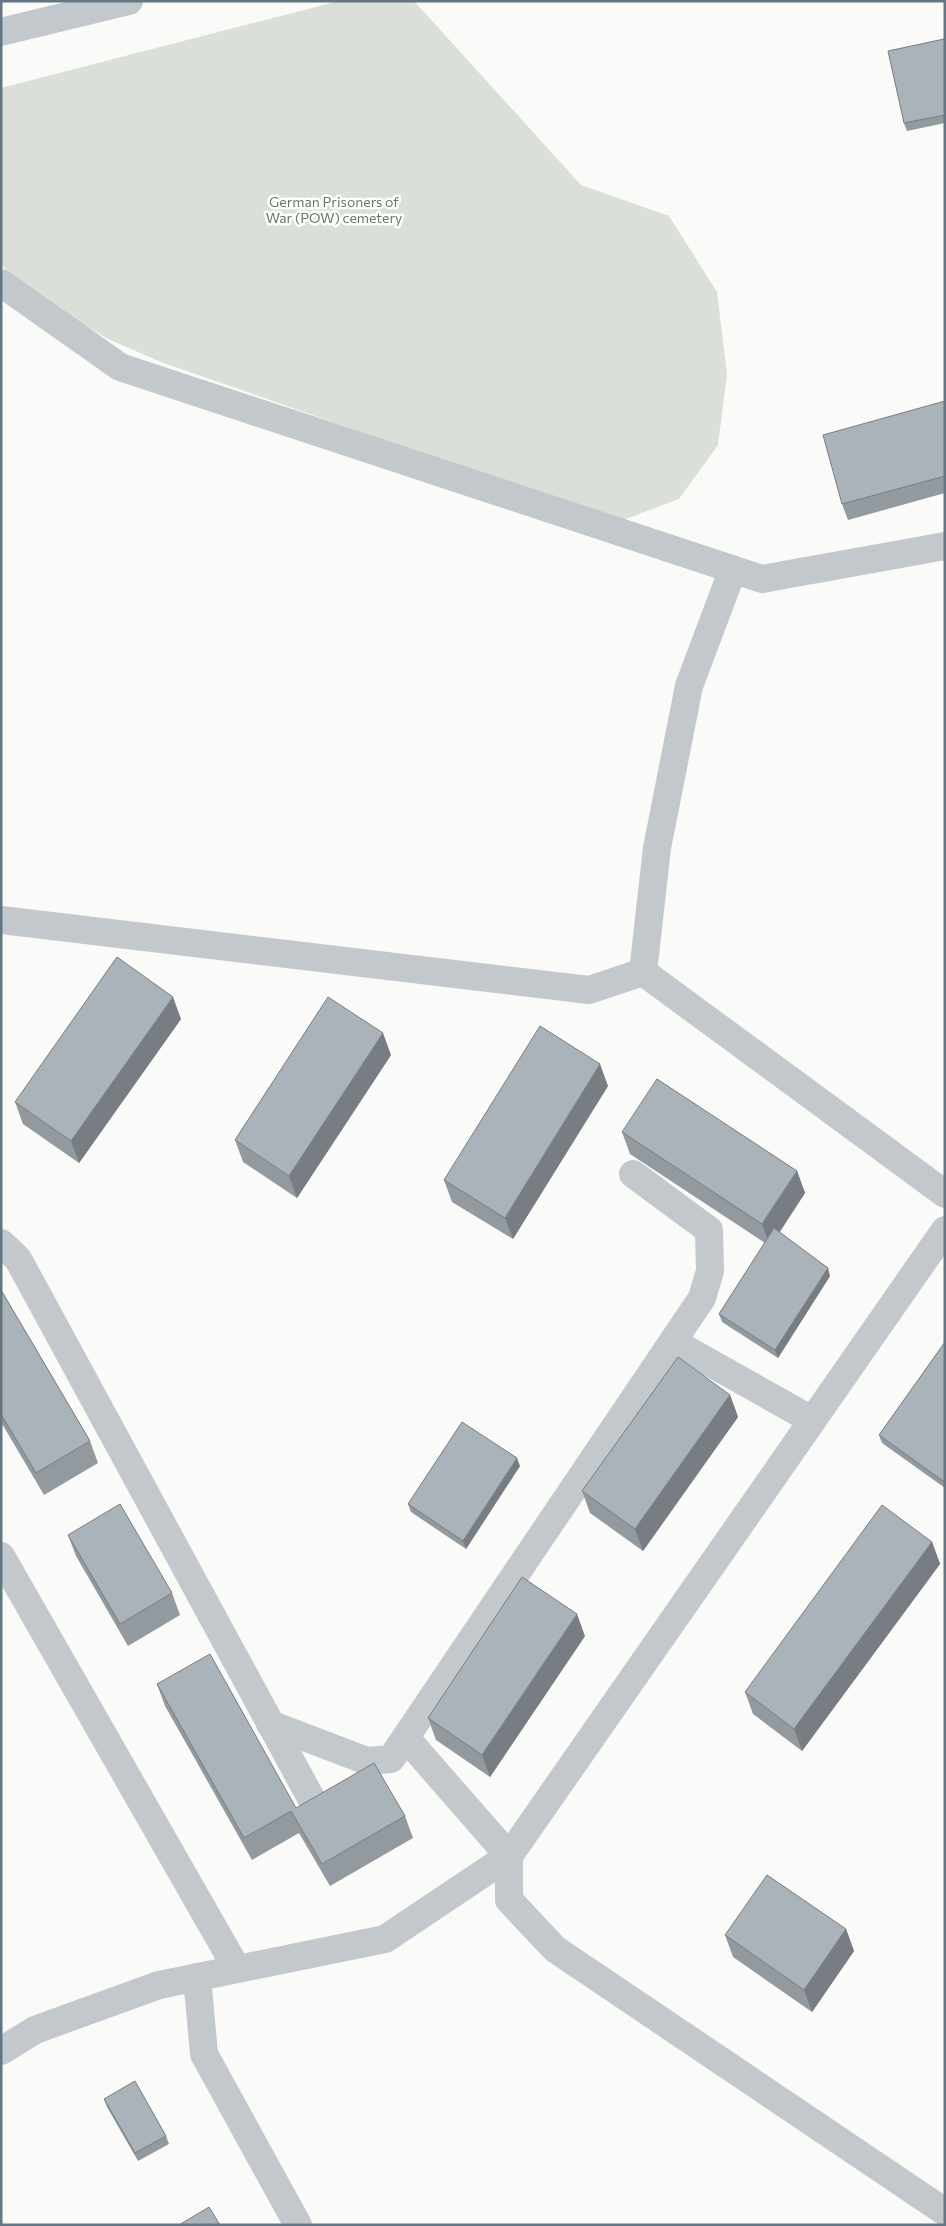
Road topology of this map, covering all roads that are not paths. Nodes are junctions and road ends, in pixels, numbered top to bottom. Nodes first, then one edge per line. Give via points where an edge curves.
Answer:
1 (129, 1) edge
2 (1, 32) edge
3 (1, 283) edge
4 (945, 546) edge
5 (733, 569) junction
6 (1, 920) edge
7 (643, 972) junction
8 (632, 1174) dead end
9 (945, 1194) edge
10 (945, 1230) edge
11 (1, 1243) edge
12 (673, 1342) junction
13 (812, 1420) junction
14 (1, 1556) edge
15 (270, 1724) junction
16 (406, 1738) junction
17 (311, 1798) edge
18 (509, 1856) junction
19 (237, 1969) junction
20 (197, 1977) junction
21 (1, 2051) edge
22 (945, 2212) edge
23 (298, 2225) edge

1 - 2 street
3 - 5 street via 120,367
4 - 5 street via 762,580
5 - 7 street via 689,686 657,848
6 - 7 street via 590,990
7 - 9 street
8 - 12 street via 709,1230 710,1271 702,1298
10 - 13 street
11 - 15 street via 18,1259
12 - 13 street
12 - 16 street
13 - 18 street
14 - 19 street
15 - 16 street via 367,1761 391,1759
15 - 17 street
16 - 18 street
18 - 19 street via 385,1939
18 - 22 street via 509,1900 555,1949
19 - 20 street
20 - 21 street via 159,1985 34,2030
20 - 23 street via 204,2054

